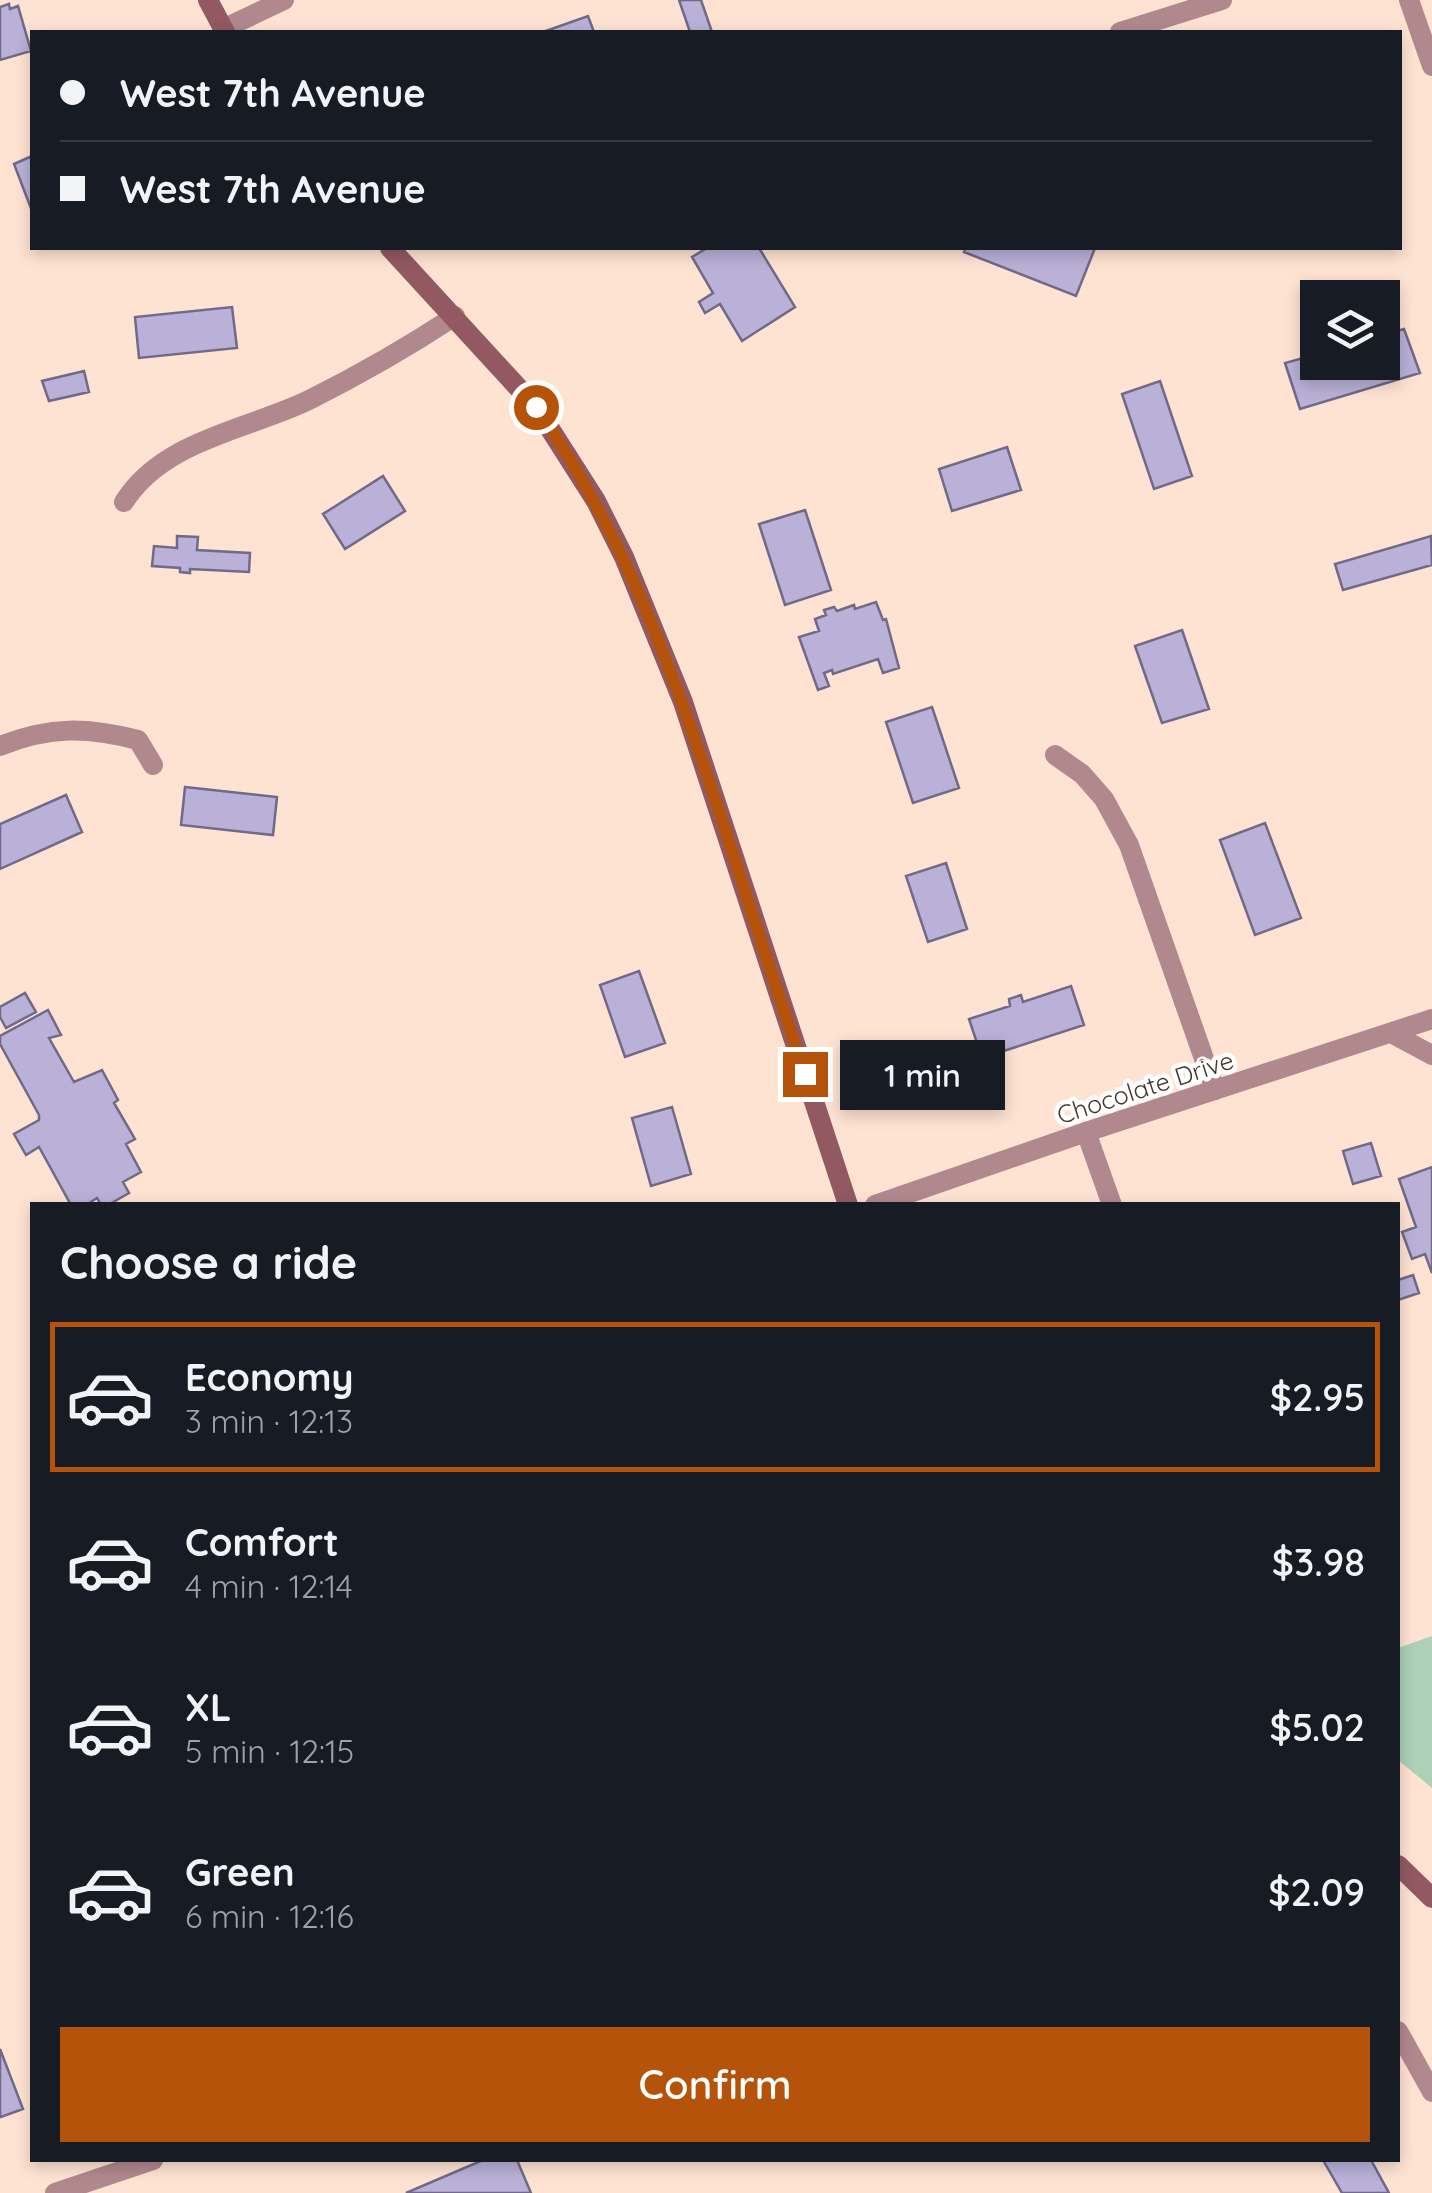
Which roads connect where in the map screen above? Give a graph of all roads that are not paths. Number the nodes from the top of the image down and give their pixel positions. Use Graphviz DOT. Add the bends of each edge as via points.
graph roads {
  1 [pos="208,0"];
  2 [pos="284,0"];
  3 [pos="1222,0"];
  4 [pos="1409,0"];
  5 [pos="223,30"];
  6 [pos="226,30"];
  7 [pos="1126,30"];
  8 [pos="1432,66"];
  9 [pos="392,250"];
  10 [pos="455,316"];
  11 [pos="124,502"];
  12 [pos="0,746"];
  13 [pos="1056,755"];
  14 [pos="153,765"];
  15 [pos="1432,1019"];
  16 [pos="1391,1033"];
  17 [pos="1432,1054"];
  18 [pos="1215,1090"];
  19 [pos="1086,1132"];
  20 [pos="847,1202"];
  21 [pos="884,1202"];
  22 [pos="1111,1202"];
  23 [pos="1400,1867"];
  24 [pos="1432,1898"];
  25 [pos="1400,2035"];
  26 [pos="1432,2092"];
  27 [pos="147,2162"];
  28 [pos="56,2193"];
  1 -- 5 [label="main road"];
  2 -- 6 [label="street"];
  3 -- 7 [label="street"];
  4 -- 8 [label="street"];
  9 -- 10 [label="main road"];
  10 -- 11 [label="street" via="304,402 165,460 137,480"];
  10 -- 20 [label="main road" via="536,407 624,557 683,702"];
  12 -- 14 [label="street" via="49,730 97,730 138,740"];
  13 -- 18 [label="street" via="1104,799 1129,845"];
  15 -- 16 [label="street, Chocolate Drive"];
  16 -- 17 [label="street"];
  16 -- 18 [label="street, Chocolate Drive"];
  18 -- 19 [label="street, Chocolate Drive"];
  19 -- 21 [label="street, Chocolate Drive"];
  19 -- 22 [label="street"];
  23 -- 24 [label="main road"];
  25 -- 26 [label="street"];
  27 -- 28 [label="street"];
}
